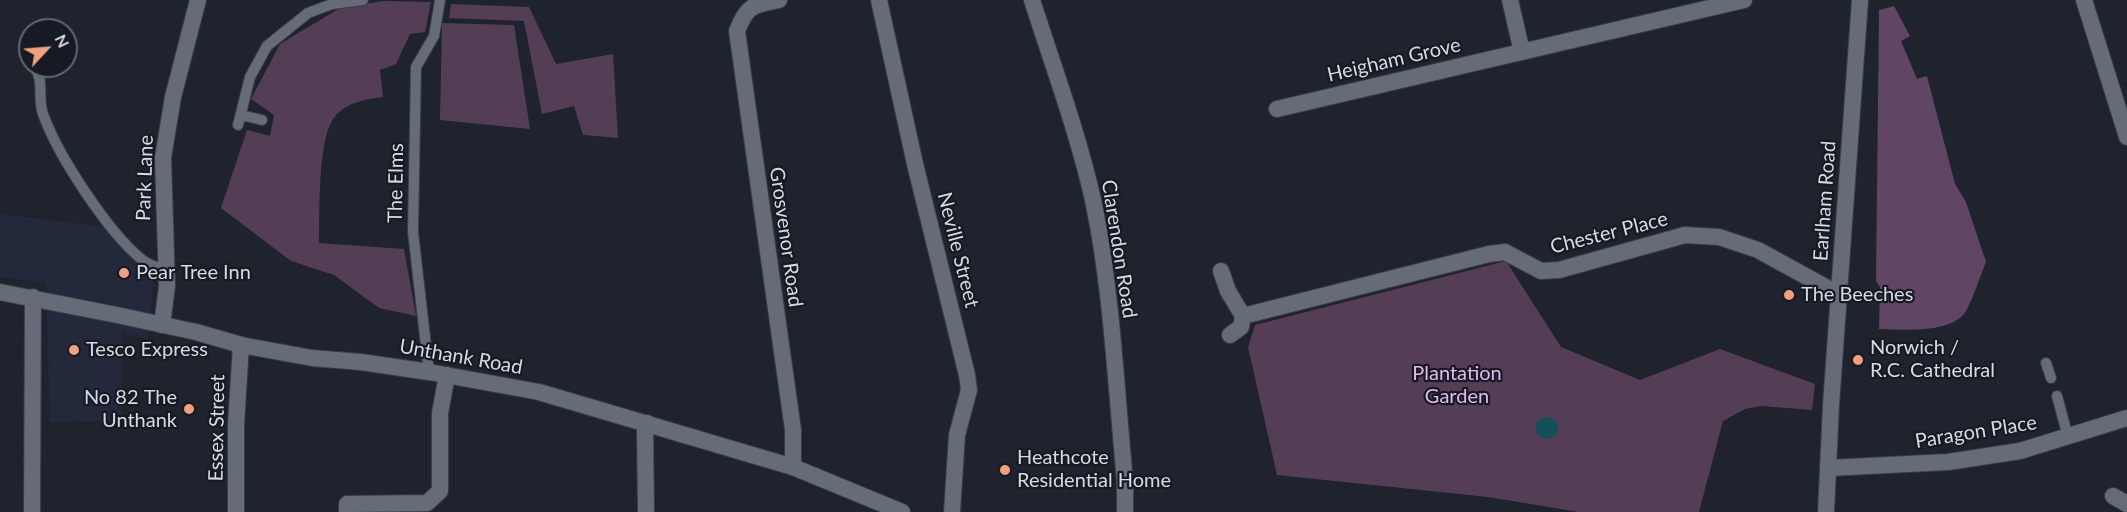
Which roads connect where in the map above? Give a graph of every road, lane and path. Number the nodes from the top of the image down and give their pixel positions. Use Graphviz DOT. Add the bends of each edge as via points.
graph roads {
  1 [pos="198,0"];
  2 [pos="363,0"];
  3 [pos="440,0"];
  4 [pos="779,0"];
  5 [pos="879,0"];
  6 [pos="1032,0"];
  7 [pos="1510,0"];
  8 [pos="1744,0"];
  9 [pos="1860,0"];
  10 [pos="2084,0"];
  11 [pos="1522,52"];
  12 [pos="39,78"];
  13 [pos="1277,109"];
  14 [pos="262,120"];
  15 [pos="2125,131"];
  16 [pos="165,270"];
  17 [pos="1221,271"];
  18 [pos="0,292"];
  19 [pos="1840,295"];
  20 [pos="33,297"];
  21 [pos="1243,315"];
  22 [pos="162,325"];
  23 [pos="1230,335"];
  24 [pos="241,345"];
  25 [pos="2046,363"];
  26 [pos="429,372"];
  27 [pos="447,375"];
  28 [pos="2051,378"];
  29 [pos="2057,396"];
  30 [pos="2127,418"];
  31 [pos="647,423"];
  32 [pos="2068,437"];
  33 [pos="793,467"];
  34 [pos="1828,468"];
  35 [pos="32,512"];
  36 [pos="236,512"];
  37 [pos="347,512"];
  38 [pos="646,512"];
  39 [pos="902,512"];
  40 [pos="952,512"];
  41 [pos="1125,512"];
  42 [pos="1827,512"];
  1 -- 16 [label="street, Park Lane" via="173,97 163,158"];
  2 -- 14 [label="lane" via="332,4 308,13 267,46 249,77 240,120"];
  3 -- 26 [label="lane, The Elms" via="434,36 416,67 413,232"];
  4 -- 33 [label="street, Grosvenor Road" via="753,5 743,14 737,31 793,430"];
  5 -- 40 [label="street, Neville Street" via="967,375 969,390 957,435"];
  6 -- 41 [label="street, Clarendon Road" via="1093,199 1103,260"];
  7 -- 11 [label="street"];
  8 -- 11 [label="street, Heigham Grove"];
  9 -- 19 [label="street, Earlham Road"];
  10 -- 15 [label="street"];
  11 -- 13 [label="street, Heigham Grove"];
  12 -- 16 [label="lane" via="42,110 49,130 75,174 118,235 141,260"];
  16 -- 22 [label="street, Park Lane"];
  17 -- 21 [label="street"];
  18 -- 20 [label="street, Unthank Road"];
  19 -- 21 [label="street, Chester Place" via="1758,250 1719,237 1685,235 1559,270 1541,271 1505,252 1489,254"];
  19 -- 34 [label="street, Earlham Road"];
  20 -- 22 [label="street, Unthank Road"];
  20 -- 35 [label="street"];
  21 -- 23 [label="street" via="1241,327"];
  22 -- 24 [label="street, Unthank Road"];
  24 -- 26 [label="street, Unthank Road"];
  24 -- 36 [label="street, Essex Street"];
  25 -- 28 [label="lane"];
  26 -- 27 [label="street, Unthank Road"];
  27 -- 31 [label="street, Unthank Road" via="539,392"];
  27 -- 37 [label="street" via="440,413 440,491 427,503 346,504"];
  29 -- 32 [label="lane"];
  30 -- 32 [label="street, Paragon Place"];
  31 -- 33 [label="street, Unthank Road"];
  31 -- 38 [label="street"];
  32 -- 34 [label="street, Paragon Place" via="2020,451 1948,462"];
  33 -- 39 [label="street, Unthank Road"];
  34 -- 42 [label="street, Earlham Road"];
}
